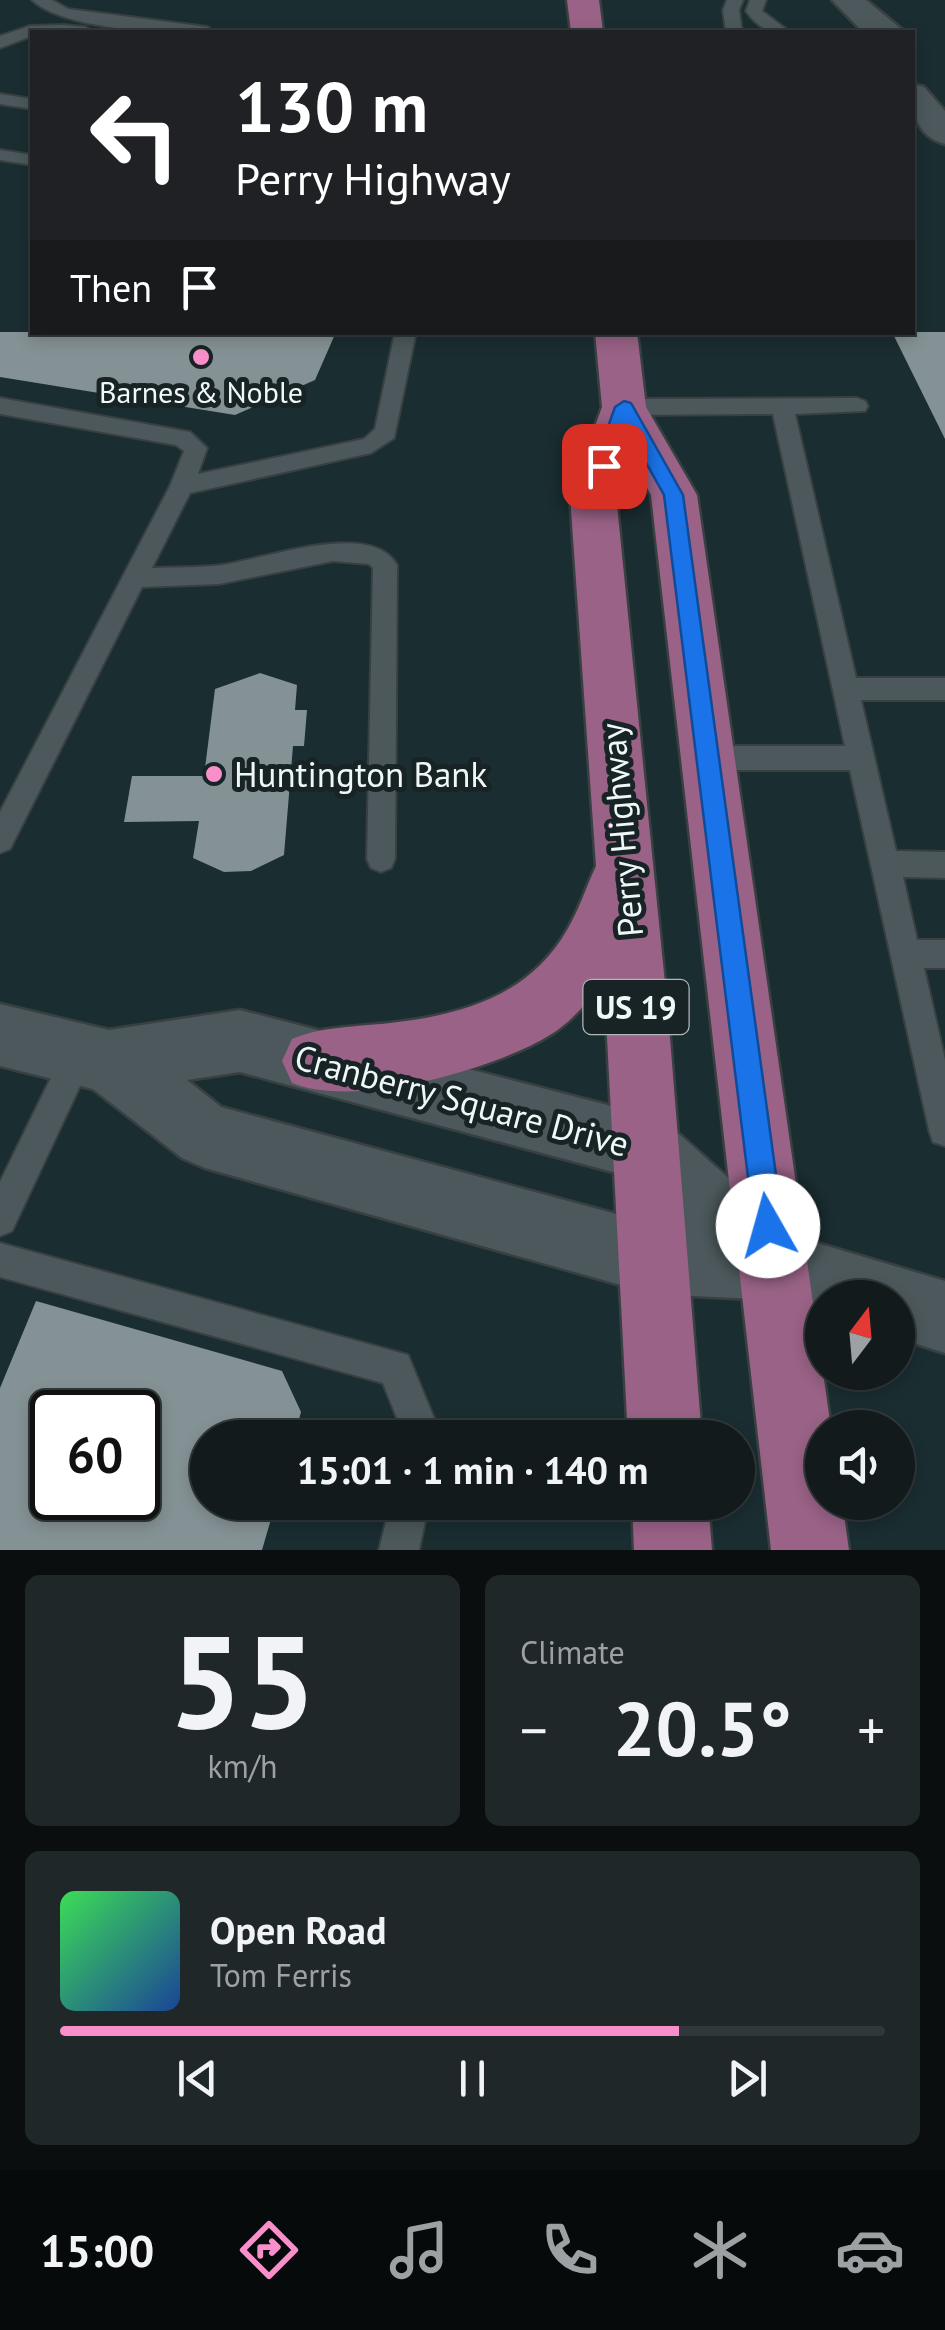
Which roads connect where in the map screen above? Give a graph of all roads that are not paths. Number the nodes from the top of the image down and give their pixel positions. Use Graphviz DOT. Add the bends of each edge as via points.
graph roads {
  1 [pos="40,0"];
  2 [pos="584,0"];
  3 [pos="735,0"];
  4 [pos="758,0"];
  5 [pos="848,0"];
  6 [pos="36,30"];
  7 [pos="68,30"];
  8 [pos="192,30"];
  9 [pos="586,30"];
  10 [pos="734,30"];
  11 [pos="778,30"];
  12 [pos="877,30"];
  13 [pos="30,31"];
  14 [pos="0,44"];
  15 [pos="915,98"];
  16 [pos="0,100"];
  17 [pos="30,104"];
  18 [pos="945,133"];
  19 [pos="0,155"];
  20 [pos="30,160"];
  21 [pos="405,335"];
  22 [pos="616,335"];
  23 [pos="0,406"];
  24 [pos="782,406"];
  25 [pos="858,406"];
  26 [pos="624,407"];
  27 [pos="182,486"];
  28 [pos="135,578"];
  29 [pos="846,689"];
  30 [pos="945,689"];
  31 [pos="708,758"];
  32 [pos="861,758"];
  33 [pos="0,840"];
  34 [pos="381,859"];
  35 [pos="886,864"];
  36 [pos="945,865"];
  37 [pos="624,866"];
  38 [pos="906,954"];
  39 [pos="945,954"];
  40 [pos="0,1035"];
  41 [pos="94,1058"];
  42 [pos="314,1061"];
  43 [pos="945,1130"];
  44 [pos="646,1148"];
  45 [pos="0,1219"];
  46 [pos="653,1259"];
  47 [pos="0,1260"];
  48 [pos="774,1265"];
  49 [pos="822,1280"];
  50 [pos="915,1308"];
  51 [pos="945,1318"];
  52 [pos="417,1420"];
  53 [pos="664,1420"];
  54 [pos="406,1520"];
  55 [pos="671,1520"];
  56 [pos="399,1550"];
  57 [pos="673,1550"];
  58 [pos="810,1550"];
  1 -- 8 [label="lane" via="64,13"];
  2 -- 9 [label="main road"];
  3 -- 10 [label="lane"];
  4 -- 11 [label="lane" via="754,11"];
  5 -- 12 [label="street"];
  6 -- 7 [label="lane"];
  13 -- 14 [label="lane"];
  15 -- 18 [label="street"];
  16 -- 17 [label="lane"];
  19 -- 20 [label="lane"];
  21 -- 27 [label="lane" via="386,432 370,446"];
  22 -- 26 [label="main road, Perry Highway / US 19"];
  23 -- 27 [label="lane" via="182,438 196,448"];
  24 -- 25 [label="lane"];
  24 -- 26 [label="lane"];
  24 -- 29 [label="lane"];
  26 -- 31 [label="main road, Perry Highway / US 19" via="674,495"];
  26 -- 37 [label="main road, Perry Highway / US 19" via="593,495"];
  27 -- 28 [label="lane"];
  28 -- 33 [label="lane"];
  28 -- 34 [label="lane" via="220,575 332,552 375,556 384,565"];
  29 -- 30 [label="lane"];
  29 -- 32 [label="lane"];
  31 -- 32 [label="lane"];
  31 -- 48 [label="main road, Perry Highway / US 19"];
  32 -- 35 [label="lane"];
  35 -- 36 [label="lane"];
  35 -- 38 [label="lane"];
  37 -- 42 [label="main road" via="582,962 538,1007 454,1046"];
  37 -- 44 [label="main road, Perry Highway / US 19"];
  38 -- 39 [label="lane"];
  38 -- 43 [label="lane"];
  40 -- 41 [label="street, Cranberry Square Drive"];
  41 -- 42 [label="street, Cranberry Square Drive" via="240,1041"];
  41 -- 45 [label="lane"];
  41 -- 46 [label="street, Cranberry Square Drive" via="205,1135"];
  42 -- 44 [label="street, Cranberry Square Drive"];
  44 -- 46 [label="main road, Perry Highway / US 19"];
  44 -- 48 [label="street, Cranberry Square Drive"];
  46 -- 48 [label="street, Cranberry Square Drive"];
  46 -- 53 [label="main road, Perry Highway / US 19"];
  47 -- 52 [label="lane" via="395,1368"];
  48 -- 49 [label="street"];
  48 -- 58 [label="main road, Perry Highway / US 19"];
  50 -- 51 [label="street"];
  54 -- 56 [label="lane"];
  55 -- 57 [label="main road"];
}
